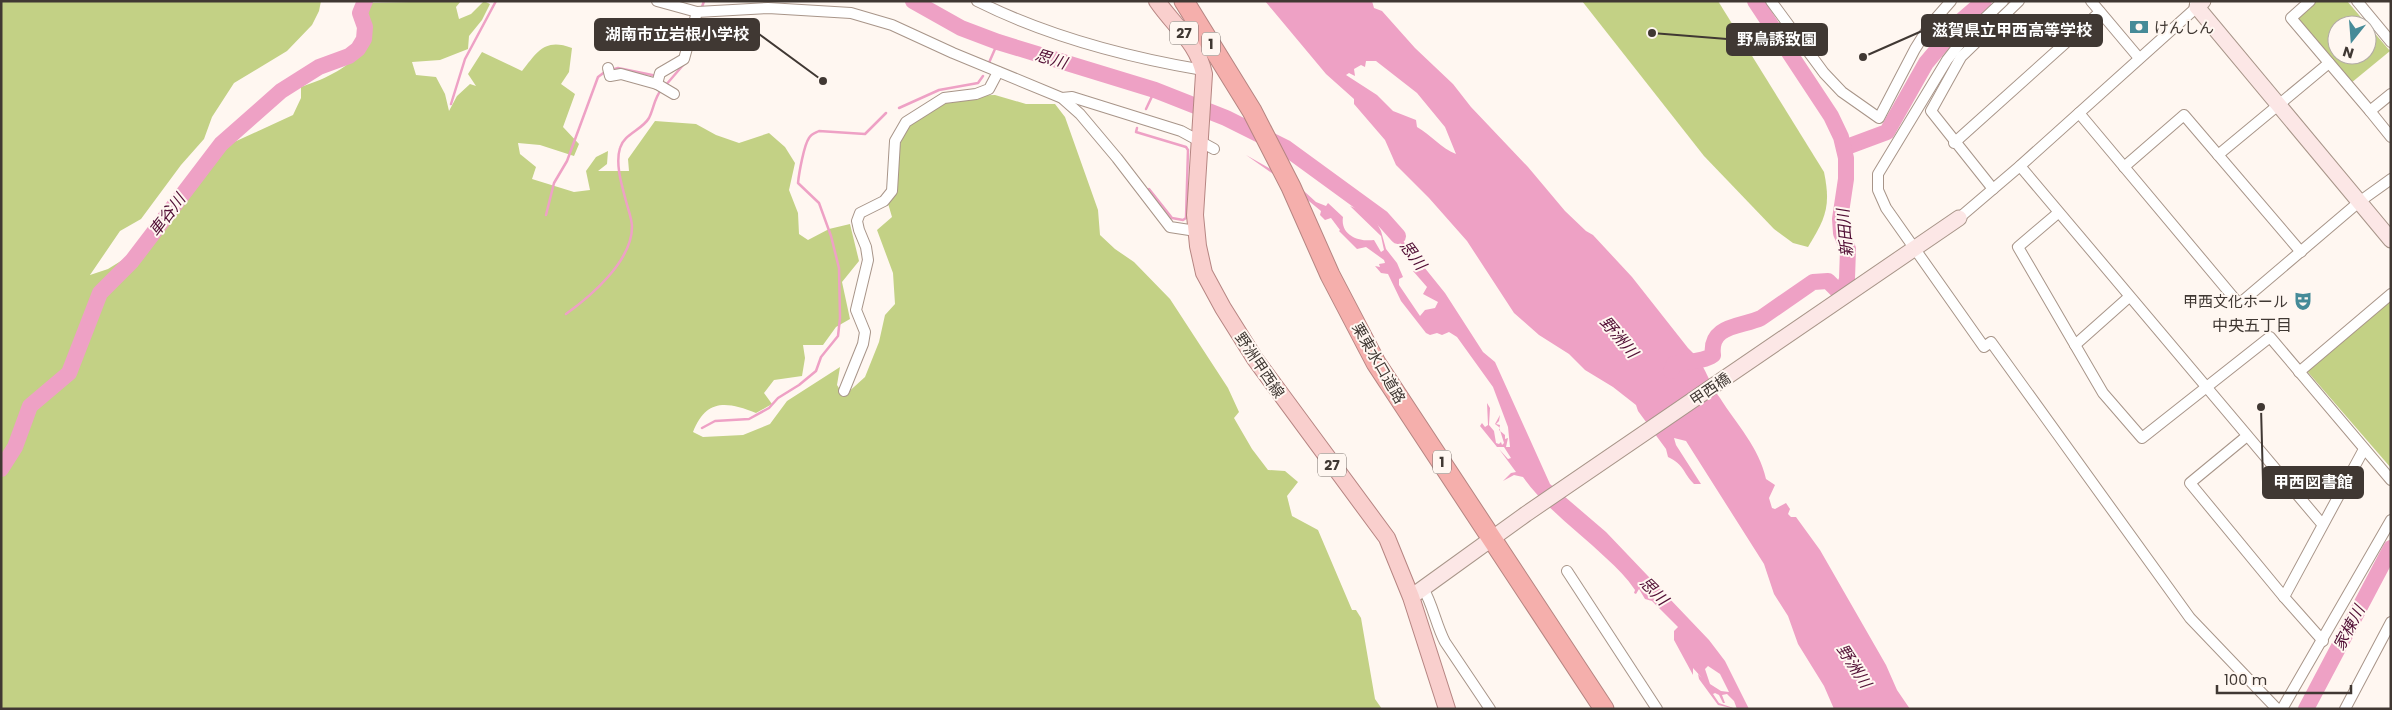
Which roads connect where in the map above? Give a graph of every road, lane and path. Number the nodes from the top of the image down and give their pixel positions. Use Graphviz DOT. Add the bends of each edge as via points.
graph roads {
  1 [pos="657,1"];
  2 [pos="841,1"];
  3 [pos="977,1"];
  4 [pos="1157,1"];
  5 [pos="1184,1"];
  6 [pos="1771,1"];
  7 [pos="1951,1"];
  8 [pos="2003,1"];
  9 [pos="2020,1"];
  10 [pos="2091,1"];
  11 [pos="2310,1"];
  12 [pos="2357,1"];
  13 [pos="2198,3"];
  14 [pos="697,12"];
  15 [pos="851,12"];
  16 [pos="2100,12"];
  17 [pos="2391,42"];
  18 [pos="2140,58"];
  19 [pos="2327,61"];
  20 [pos="2327,65"];
  21 [pos="2331,65"];
  22 [pos="609,71"];
  23 [pos="998,72"];
  24 [pos="1204,72"];
  25 [pos="2391,94"];
  26 [pos="1062,98"];
  27 [pos="2279,106"];
  28 [pos="2370,111"];
  29 [pos="2079,113"];
  30 [pos="2391,137"];
  31 [pos="1205,142"];
  32 [pos="1954,143"];
  33 [pos="2218,156"];
  34 [pos="2020,166"];
  35 [pos="2124,167"];
  36 [pos="2391,179"];
  37 [pos="1993,189"];
  38 [pos="2360,202"];
  39 [pos="2058,213"];
  40 [pos="1959,218"];
  41 [pos="1196,231"];
  42 [pos="2391,240"];
  43 [pos="1914,250"];
  44 [pos="2301,252"];
  45 [pos="2391,294"];
  46 [pos="2130,297"];
  47 [pos="2075,345"];
  48 [pos="2299,372"];
  49 [pos="2206,387"];
  50 [pos="844,391"];
  51 [pos="2247,436"];
  52 [pos="2364,449"];
  53 [pos="2391,480"];
  54 [pos="2391,520"];
  55 [pos="2322,524"];
  56 [pos="1493,538"];
  57 [pos="1566,571"];
  58 [pos="1417,592"];
  59 [pos="2284,597"];
  60 [pos="2391,622"];
  61 [pos="1439,631"];
  62 [pos="1422,633"];
  63 [pos="2323,641"];
  64 [pos="1447,709"];
  65 [pos="1490,709"];
  66 [pos="1604,709"];
  67 [pos="1658,709"];
  68 [pos="2278,709"];
  69 [pos="2282,709"];
  70 [pos="2345,709"];
  1 -- 14 [label="street"];
  2 -- 15 [label="street"];
  3 -- 24 [label="street" via="1104,48"];
  4 -- 24 [label="main road, 野洲甲西線 / 27" via="1198,52"];
  5 -- 56 [label="highway, 栗東水口道路 / 1" via="1252,111 1330,275 1376,362"];
  6 -- 7 [label="street" via="1824,73 1842,92 1879,118 1915,49"];
  8 -- 43 [label="street" via="1971,31 1947,60 1878,174 1878,190 1886,208"];
  9 -- 32 [label="street" via="1961,57 1931,111"];
  10 -- 16 [label="street"];
  11 -- 19 [label="street" via="2292,18"];
  12 -- 17 [label="street"];
  13 -- 18 [label="street"];
  13 -- 27 [label="street"];
  14 -- 15 [label="street" via="768,8"];
  14 -- 22 [label="street" via="684,59 663,84 621,74 610,76"];
  15 -- 23 [label="street" via="892,25"];
  16 -- 18 [label="street"];
  16 -- 32 [label="street"];
  18 -- 29 [label="street"];
  20 -- 27 [label="street"];
  21 -- 28 [label="street"];
  23 -- 26 [label="street"];
  23 -- 50 [label="street" via="989,89 944,98 906,122 895,141 892,191 884,201 860,213 858,221 868,260 856,310 864,332 863,344"];
  24 -- 31 [label="main road, 野洲甲西線 / 27"];
  25 -- 28 [label="street"];
  26 -- 31 [label="street" via="1072,97 1134,116"];
  26 -- 41 [label="street" via="1111,150 1170,227"];
  27 -- 33 [label="street"];
  27 -- 38 [label="street"];
  28 -- 30 [label="street"];
  29 -- 34 [label="street"];
  29 -- 35 [label="street"];
  31 -- 41 [label="main road, 野洲甲西線 / 27"];
  32 -- 37 [label="street"];
  33 -- 35 [label="street" via="2184,115"];
  33 -- 44 [label="street"];
  34 -- 37 [label="street"];
  34 -- 39 [label="street"];
  35 -- 44 [label="street" via="2239,304"];
  36 -- 38 [label="street"];
  37 -- 40 [label="street"];
  38 -- 42 [label="street"];
  38 -- 44 [label="street"];
  39 -- 46 [label="street"];
  39 -- 47 [label="street" via="2018,247"];
  40 -- 43 [label="street, 甲西橋"];
  41 -- 58 [label="main road, 野洲甲西線 / 27" via="1204,273 1223,308 1293,412 1387,538"];
  43 -- 56 [label="street, 甲西橋"];
  43 -- 68 [label="street" via="1984,347 1991,342 2190,618"];
  45 -- 48 [label="street"];
  46 -- 47 [label="street"];
  46 -- 49 [label="street"];
  47 -- 49 [label="street" via="2103,393 2142,438"];
  48 -- 49 [label="street" via="2270,336"];
  48 -- 52 [label="street"];
  49 -- 51 [label="street"];
  51 -- 55 [label="street"];
  51 -- 59 [label="street" via="2190,483"];
  52 -- 53 [label="street"];
  52 -- 55 [label="street"];
  54 -- 63 [label="street"];
  55 -- 59 [label="street"];
  56 -- 58 [label="street, 甲西橋"];
  56 -- 66 [label="highway, 栗東水口道路 / 1"];
  57 -- 67 [label="street"];
  58 -- 61 [label="street" via="1430,599"];
  58 -- 62 [label="main road, 野洲甲西線 / 27"];
  59 -- 63 [label="street"];
  60 -- 70 [label="street"];
  61 -- 62 [label="street"];
  61 -- 65 [label="street"];
  62 -- 64 [label="main road, 野洲甲西線 / 27"];
  63 -- 69 [label="street"];
}
